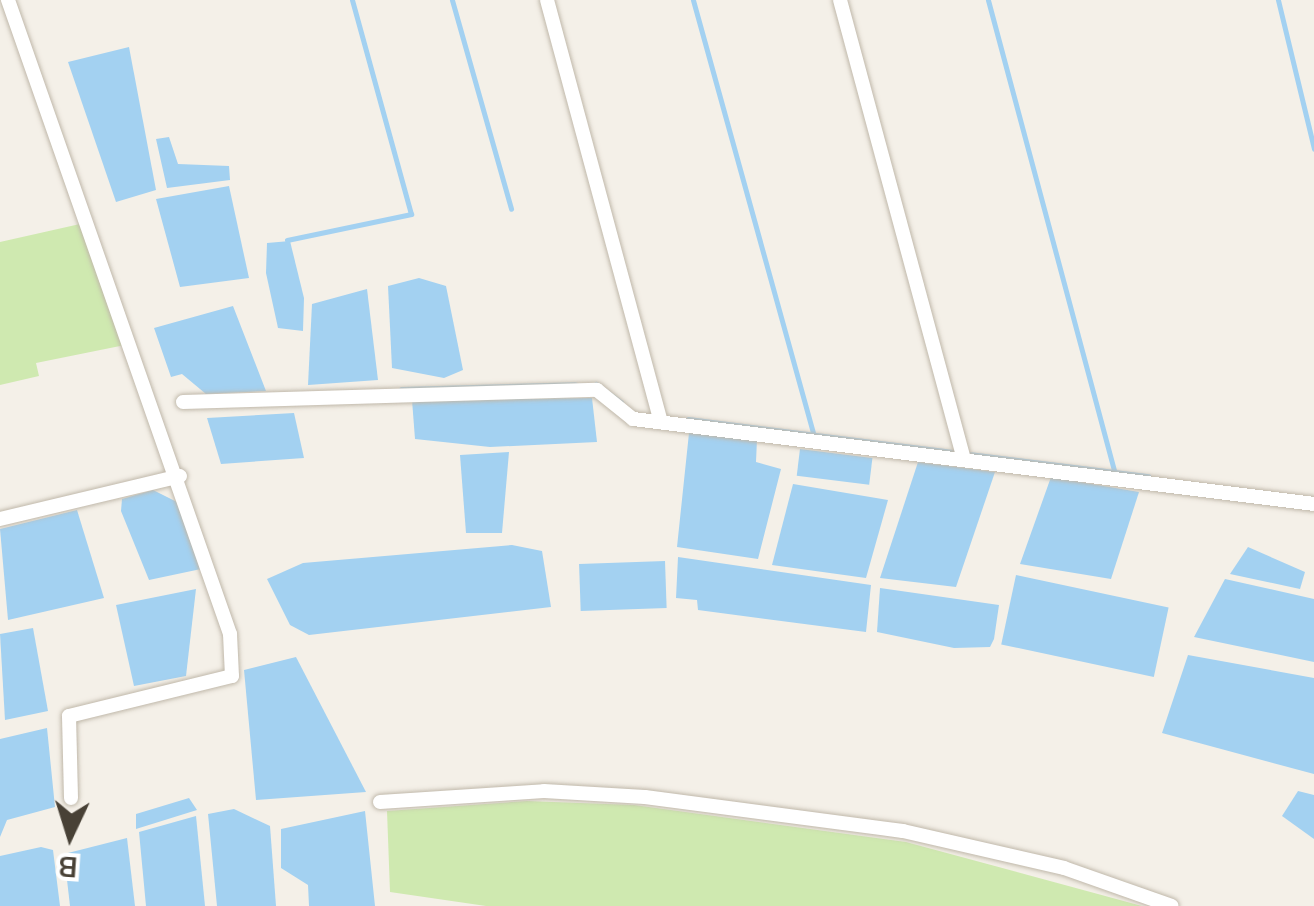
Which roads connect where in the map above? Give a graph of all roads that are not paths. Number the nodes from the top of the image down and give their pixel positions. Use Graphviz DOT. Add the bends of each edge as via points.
graph roads {
  1 [pos="8,0"];
  2 [pos="547,0"];
  3 [pos="840,0"];
  4 [pos="183,402"];
  5 [pos="661,422"];
  6 [pos="964,459"];
  7 [pos="180,476"];
  8 [pos="1314,504"];
  9 [pos="0,519"];
  10 [pos="71,798"];
  11 [pos="380,802"];
  12 [pos="1172,906"];
  1 -- 7 [label="street"];
  2 -- 5 [label="street"];
  3 -- 6 [label="street"];
  4 -- 5 [label="street" via="597,390 626,416"];
  5 -- 6 [label="street"];
  6 -- 8 [label="street"];
  7 -- 9 [label="street"];
  7 -- 10 [label="street" via="224,604 232,676 69,716"];
  11 -- 12 [label="street" via="544,791 811,818 1064,868"];
}
